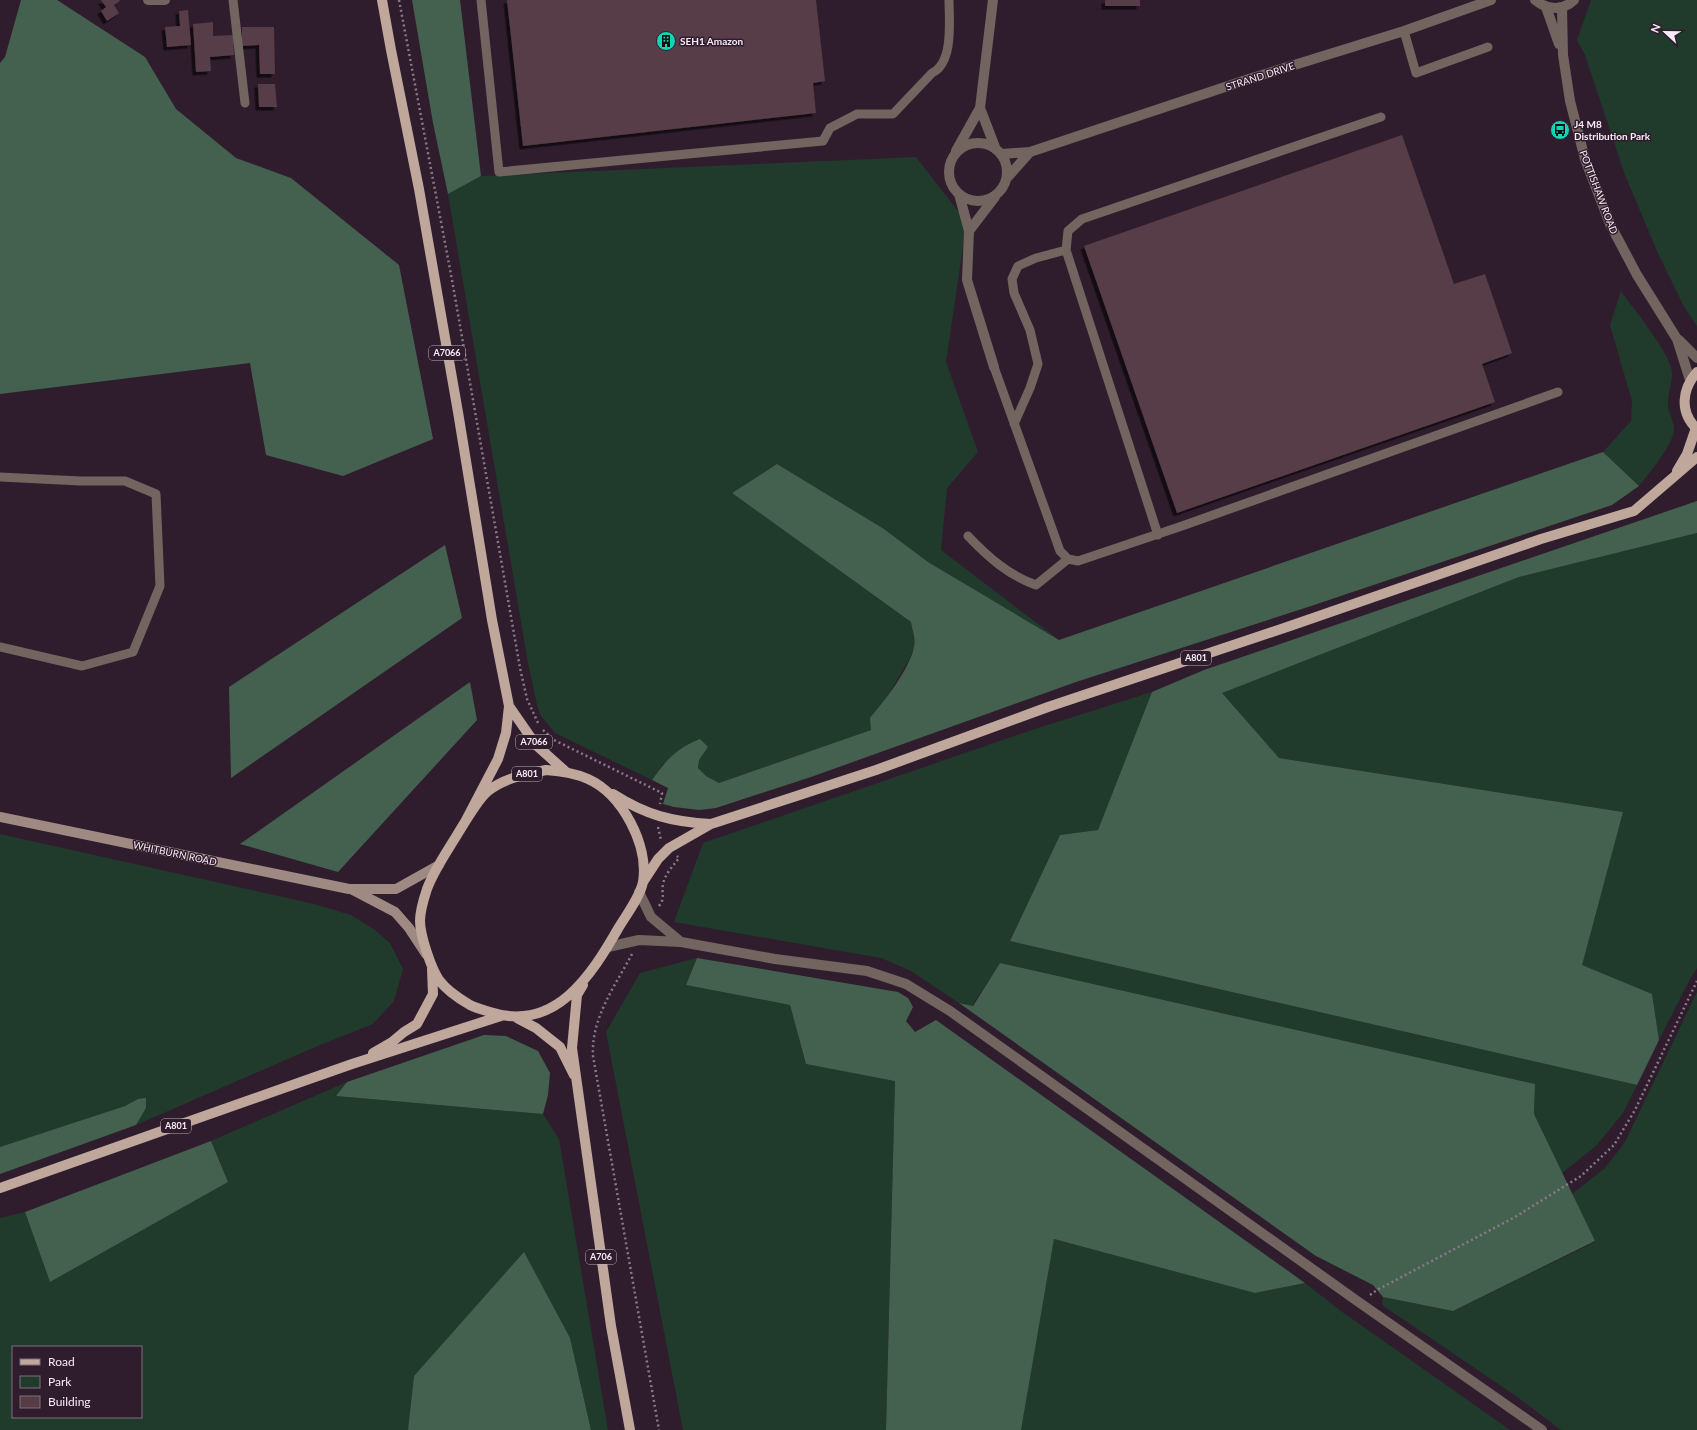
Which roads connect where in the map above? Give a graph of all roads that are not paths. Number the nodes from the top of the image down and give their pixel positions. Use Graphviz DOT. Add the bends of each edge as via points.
graph roads {
  1 [pos="148,0"];
  2 [pos="165,0"];
  3 [pos="233,0"];
  4 [pos="382,0"];
  5 [pos="481,0"];
  6 [pos="949,0"];
  7 [pos="993,0"];
  8 [pos="1491,0"];
  9 [pos="1535,0"];
  10 [pos="1574,0"];
  11 [pos="1546,7"];
  12 [pos="1562,7"];
  13 [pos="1404,31"];
  14 [pos="1488,47"];
  15 [pos="1563,55"];
  16 [pos="245,103"];
  17 [pos="980,108"];
  18 [pos="1381,117"];
  19 [pos="999,151"];
  20 [pos="1030,152"];
  21 [pos="954,154"];
  22 [pos="1007,178"];
  23 [pos="959,194"];
  24 [pos="996,195"];
  25 [pos="969,231"];
  26 [pos="1066,250"];
  27 [pos="1677,339"];
  28 [pos="1697,358"];
  29 [pos="994,366"];
  30 [pos="1694,376"];
  31 [pos="1558,392"];
  32 [pos="1014,424"];
  33 [pos="1696,429"];
  34 [pos="1697,457"];
  35 [pos="0,477"];
  36 [pos="1673,478"];
  37 [pos="1158,535"];
  38 [pos="968,536"];
  39 [pos="1068,559"];
  40 [pos="0,647"];
  41 [pos="508,706"];
  42 [pos="565,772"];
  43 [pos="602,787"];
  44 [pos="0,817"];
  45 [pos="465,822"];
  46 [pos="711,824"];
  47 [pos="439,865"];
  48 [pos="643,882"];
  49 [pos="349,889"];
  50 [pos="639,892"];
  51 [pos="681,942"];
  52 [pos="608,946"];
  53 [pos="430,962"];
  54 [pos="597,963"];
  55 [pos="501,1016"];
  56 [pos="518,1018"];
  57 [pos="352,1064"];
  58 [pos="578,1084"];
  59 [pos="0,1188"];
  60 [pos="630,1430"];
  61 [pos="1542,1430"];
  1 -- 2 [label="street"];
  3 -- 16 [label="lane"];
  4 -- 41 [label="main road, A7066" via="419,189"];
  5 -- 6 [label="lane" via="499,172 823,141 830,128 857,114 893,114 932,73 937,71 946,56"];
  7 -- 17 [label="street"];
  8 -- 13 [label="street, STRAND DRIVE"];
  9 -- 11 [label="street"];
  10 -- 12 [label="street"];
  11 -- 12 [label="street"];
  11 -- 15 [label="street, POTTISHAW ROAD"];
  12 -- 15 [label="street, POTTISHAW ROAD"];
  13 -- 14 [label="lane" via="1416,73"];
  13 -- 20 [label="street, STRAND DRIVE" via="1249,79"];
  15 -- 27 [label="street, POTTISHAW ROAD" via="1570,101 1585,159 1610,224 1637,275"];
  17 -- 19 [label="street"];
  17 -- 21 [label="street"];
  18 -- 26 [label="lane" via="1082,219 1068,231"];
  19 -- 20 [label="street, STRAND DRIVE"];
  19 -- 21 [label="street" via="987,143 973,143"];
  19 -- 22 [label="street" via="1006,162"];
  20 -- 22 [label="street"];
  21 -- 23 [label="street" via="950,162 949,175 953,188"];
  22 -- 24 [label="street"];
  23 -- 24 [label="street" via="968,200 978,202"];
  23 -- 25 [label="street"];
  24 -- 25 [label="street"];
  25 -- 29 [label="street" via="966,280"];
  26 -- 32 [label="lane" via="1018,266 1012,279 1014,293 1030,330 1038,364"];
  26 -- 37 [label="lane"];
  27 -- 28 [label="street, POTTISHAW ROAD"];
  27 -- 30 [label="street, POTTISHAW ROAD"];
  29 -- 32 [label="lane"];
  30 -- 33 [label="main road, A801" via="1685,392 1684,405"];
  31 -- 37 [label="lane"];
  32 -- 39 [label="lane" via="1060,551"];
  33 -- 36 [label="main road, A801" via="1687,454"];
  34 -- 36 [label="main road, A801"];
  35 -- 40 [label="lane" via="125,481 156,494 160,586 133,652 82,666"];
  36 -- 46 [label="main road, A801" via="1634,511 1541,539 1048,707 876,770"];
  37 -- 39 [label="lane" via="1084,560"];
  38 -- 39 [label="lane" via="1001,568 1036,585"];
  41 -- 42 [label="main road, A7066" via="536,745"];
  41 -- 45 [label="main road, A7066" via="506,733 498,759"];
  42 -- 43 [label="main road, A801" via="588,778"];
  42 -- 45 [label="main road, A801" via="546,770 515,777 487,791"];
  43 -- 46 [label="main road, A801" via="633,807 659,816 688,823"];
  43 -- 48 [label="main road, A801" via="633,825 642,858"];
  44 -- 49 [label="main road, WHITBURN ROAD"];
  45 -- 47 [label="main road, A801"];
  46 -- 48 [label="main road, A801" via="669,848 658,859"];
  47 -- 49 [label="main road, WHITBURN ROAD" via="396,889"];
  47 -- 53 [label="main road, A801" via="426,890 420,922"];
  48 -- 50 [label="main road, A801"];
  49 -- 53 [label="main road, WHITBURN ROAD" via="395,912 409,928"];
  50 -- 51 [label="street" via="651,917"];
  50 -- 52 [label="main road, A801"];
  51 -- 52 [label="street" via="639,940"];
  51 -- 61 [label="street" via="775,959 867,971 906,984 950,1011"];
  52 -- 54 [label="main road, A801"];
  53 -- 55 [label="main road, A801" via="440,981 455,996 472,1007"];
  53 -- 57 [label="main road, A801" via="433,994 417,1024 392,1042"];
  54 -- 56 [label="main road, A801" via="588,977 553,1008 536,1015"];
  54 -- 58 [label="main road, A706" via="577,995 572,1048"];
  55 -- 56 [label="main road, A801"];
  55 -- 57 [label="main road, A801"];
  56 -- 58 [label="main road, A706" via="560,1047"];
  57 -- 59 [label="main road, A801"];
  58 -- 60 [label="main road, A706" via="611,1326"];
}
